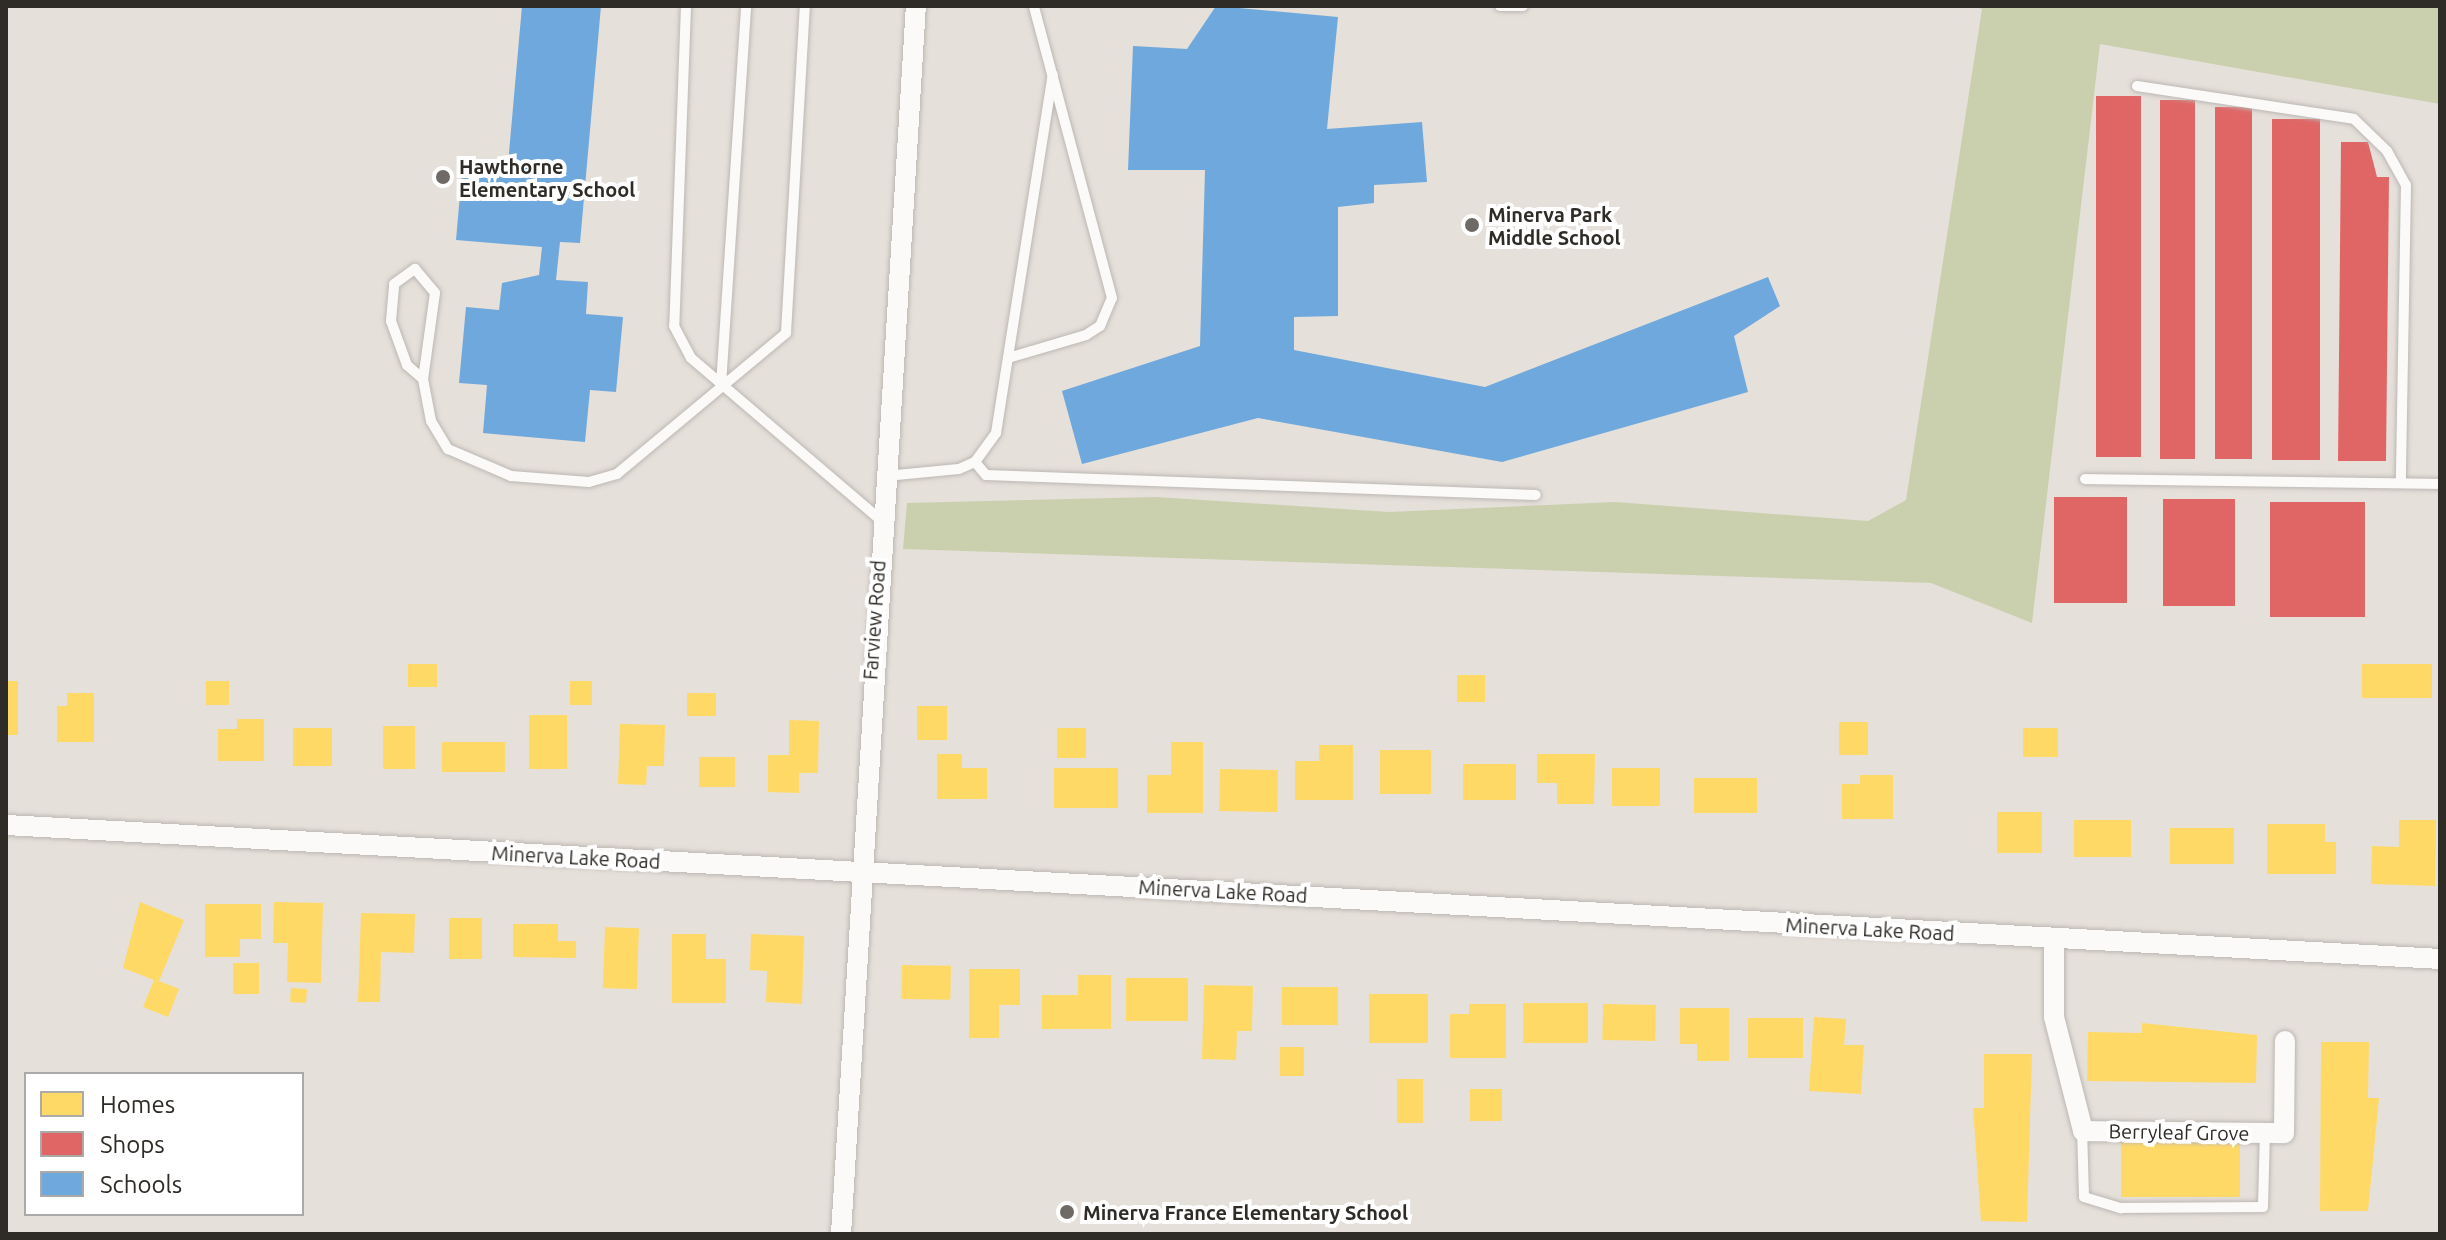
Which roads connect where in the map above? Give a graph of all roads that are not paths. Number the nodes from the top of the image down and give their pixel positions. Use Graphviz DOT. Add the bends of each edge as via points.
graph roads {
  1 [pos="686,6"];
  2 [pos="746,6"];
  3 [pos="805,6"];
  4 [pos="916,6"];
  5 [pos="1034,6"];
  6 [pos="1500,6"];
  7 [pos="1523,6"];
  8 [pos="1053,74"];
  9 [pos="2137,86"];
  10 [pos="1008,358"];
  11 [pos="423,379"];
  12 [pos="721,385"];
  13 [pos="975,462"];
  14 [pos="884,476"];
  15 [pos="2085,479"];
  16 [pos="2401,482"];
  17 [pos="2440,484"];
  18 [pos="1536,495"];
  19 [pos="881,520"];
  20 [pos="6,825"];
  21 [pos="861,870"];
  22 [pos="2054,939"];
  23 [pos="2440,959"];
  24 [pos="2285,1041"];
  25 [pos="2082,1129"];
  26 [pos="2265,1132"];
  27 [pos="841,1234"];
  1 -- 12 [label="lane" via="674,326 691,358"];
  2 -- 12 [label="lane"];
  3 -- 12 [label="lane" via="786,333"];
  4 -- 14 [label="street, Farview Road"];
  5 -- 8 [label="lane"];
  6 -- 7 [label="lane"];
  8 -- 10 [label="lane"];
  8 -- 10 [label="lane" via="1112,298 1100,326 1086,335"];
  9 -- 16 [label="lane" via="2354,119 2387,151 2406,185"];
  10 -- 13 [label="lane" via="996,433"];
  11 -- 11 [label="lane" via="435,293 415,269 394,284 391,321 407,365"];
  11 -- 12 [label="lane" via="431,421 448,449 511,476 589,482 617,474"];
  12 -- 19 [label="lane"];
  13 -- 14 [label="lane" via="944,474"];
  13 -- 18 [label="lane" via="986,475"];
  14 -- 19 [label="street, Farview Road"];
  15 -- 16 [label="lane"];
  16 -- 17 [label="lane"];
  19 -- 21 [label="street, Farview Road"];
  20 -- 21 [label="street, Minerva Lake Road"];
  21 -- 22 [label="street, Minerva Lake Road"];
  21 -- 27 [label="street, Farview Road"];
  22 -- 23 [label="street, Minerva Lake Road"];
  22 -- 25 [label="street, Berryleaf Grove" via="2054,1017"];
  24 -- 26 [label="street, Berryleaf Grove" via="2284,1133"];
  25 -- 26 [label="street, Berryleaf Grove"];
  25 -- 26 [label="lane" via="2084,1197 2121,1208 2263,1207"];
}
